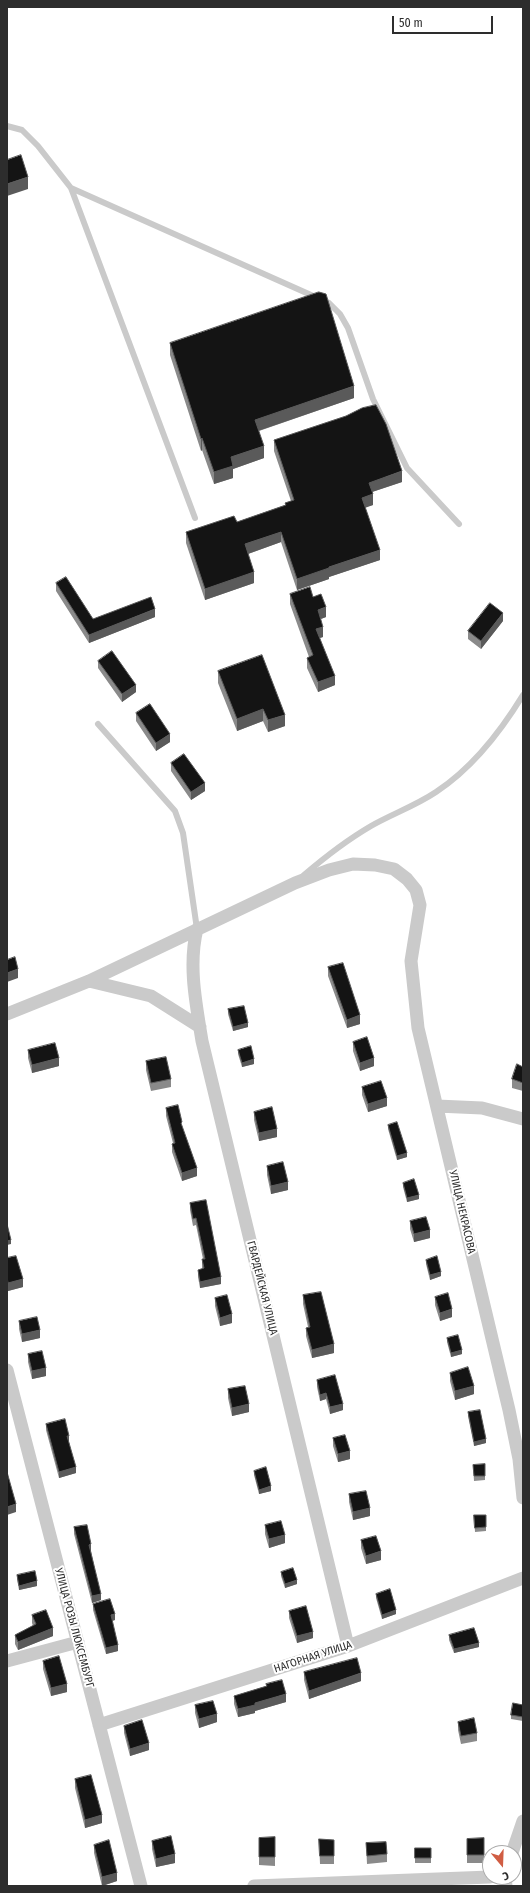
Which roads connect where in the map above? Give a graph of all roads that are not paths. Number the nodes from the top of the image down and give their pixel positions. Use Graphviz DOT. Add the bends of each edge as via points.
graph roads {
  1 [pos="7,126"];
  2 [pos="71,188"];
  3 [pos="195,518"];
  4 [pos="459,524"];
  5 [pos="523,696"];
  6 [pos="98,724"];
  7 [pos="295,882"];
  8 [pos="197,929"];
  9 [pos="89,981"];
  10 [pos="7,1014"];
  11 [pos="200,1027"];
  12 [pos="437,1106"];
  13 [pos="523,1119"];
  14 [pos="7,1370"];
  15 [pos="523,1498"];
  16 [pos="523,1578"];
  17 [pos="78,1642"];
  18 [pos="348,1646"];
  19 [pos="7,1661"];
  20 [pos="99,1724"];
  21 [pos="523,1821"];
  22 [pos="516,1845"];
  23 [pos="482,1877"];
  24 [pos="142,1886"];
  25 [pos="254,1886"];
  1 -- 2 [label="lane" via="22,130"];
  2 -- 3 [label="lane"];
  2 -- 4 [label="lane" via="329,303 340,314 348,328 373,398 408,468"];
  5 -- 7 [label="lane" via="507,721 464,770 436,792 371,826"];
  6 -- 8 [label="lane" via="175,811 183,833"];
  7 -- 8 [label="street, УЛИЦА НЕКРАСОВА"];
  7 -- 12 [label="street, УЛИЦА НЕКРАСОВА" via="353,864 375,864 394,868 416,890 420,905 411,961 414,1002"];
  8 -- 9 [label="street, УЛИЦА НЕКРАСОВА"];
  8 -- 11 [label="street, ГВАРДЕЙСКАЯ УЛИЦА" via="192,963"];
  9 -- 10 [label="street, УЛИЦА НЕКРАСОВА"];
  9 -- 11 [label="street" via="151,996"];
  11 -- 18 [label="street, ГВАРДЕЙСКАЯ УЛИЦА"];
  12 -- 13 [label="street" via="482,1108"];
  12 -- 15 [label="street, УЛИЦА НЕКРАСОВА" via="509,1410 519,1459"];
  14 -- 17 [label="street, УЛИЦА РОЗЫ ЛЮКСЕМБУРГ"];
  16 -- 18 [label="street, НАГОРНАЯ УЛИЦА"];
  17 -- 19 [label="street"];
  17 -- 20 [label="street, УЛИЦА РОЗЫ ЛЮКСЕМБУРГ"];
  18 -- 20 [label="street, НАГОРНАЯ УЛИЦА"];
  20 -- 24 [label="street, УЛИЦА РОЗЫ ЛЮКСЕМБУРГ"];
  21 -- 22 [label="street"];
  23 -- 25 [label="street"];
}
